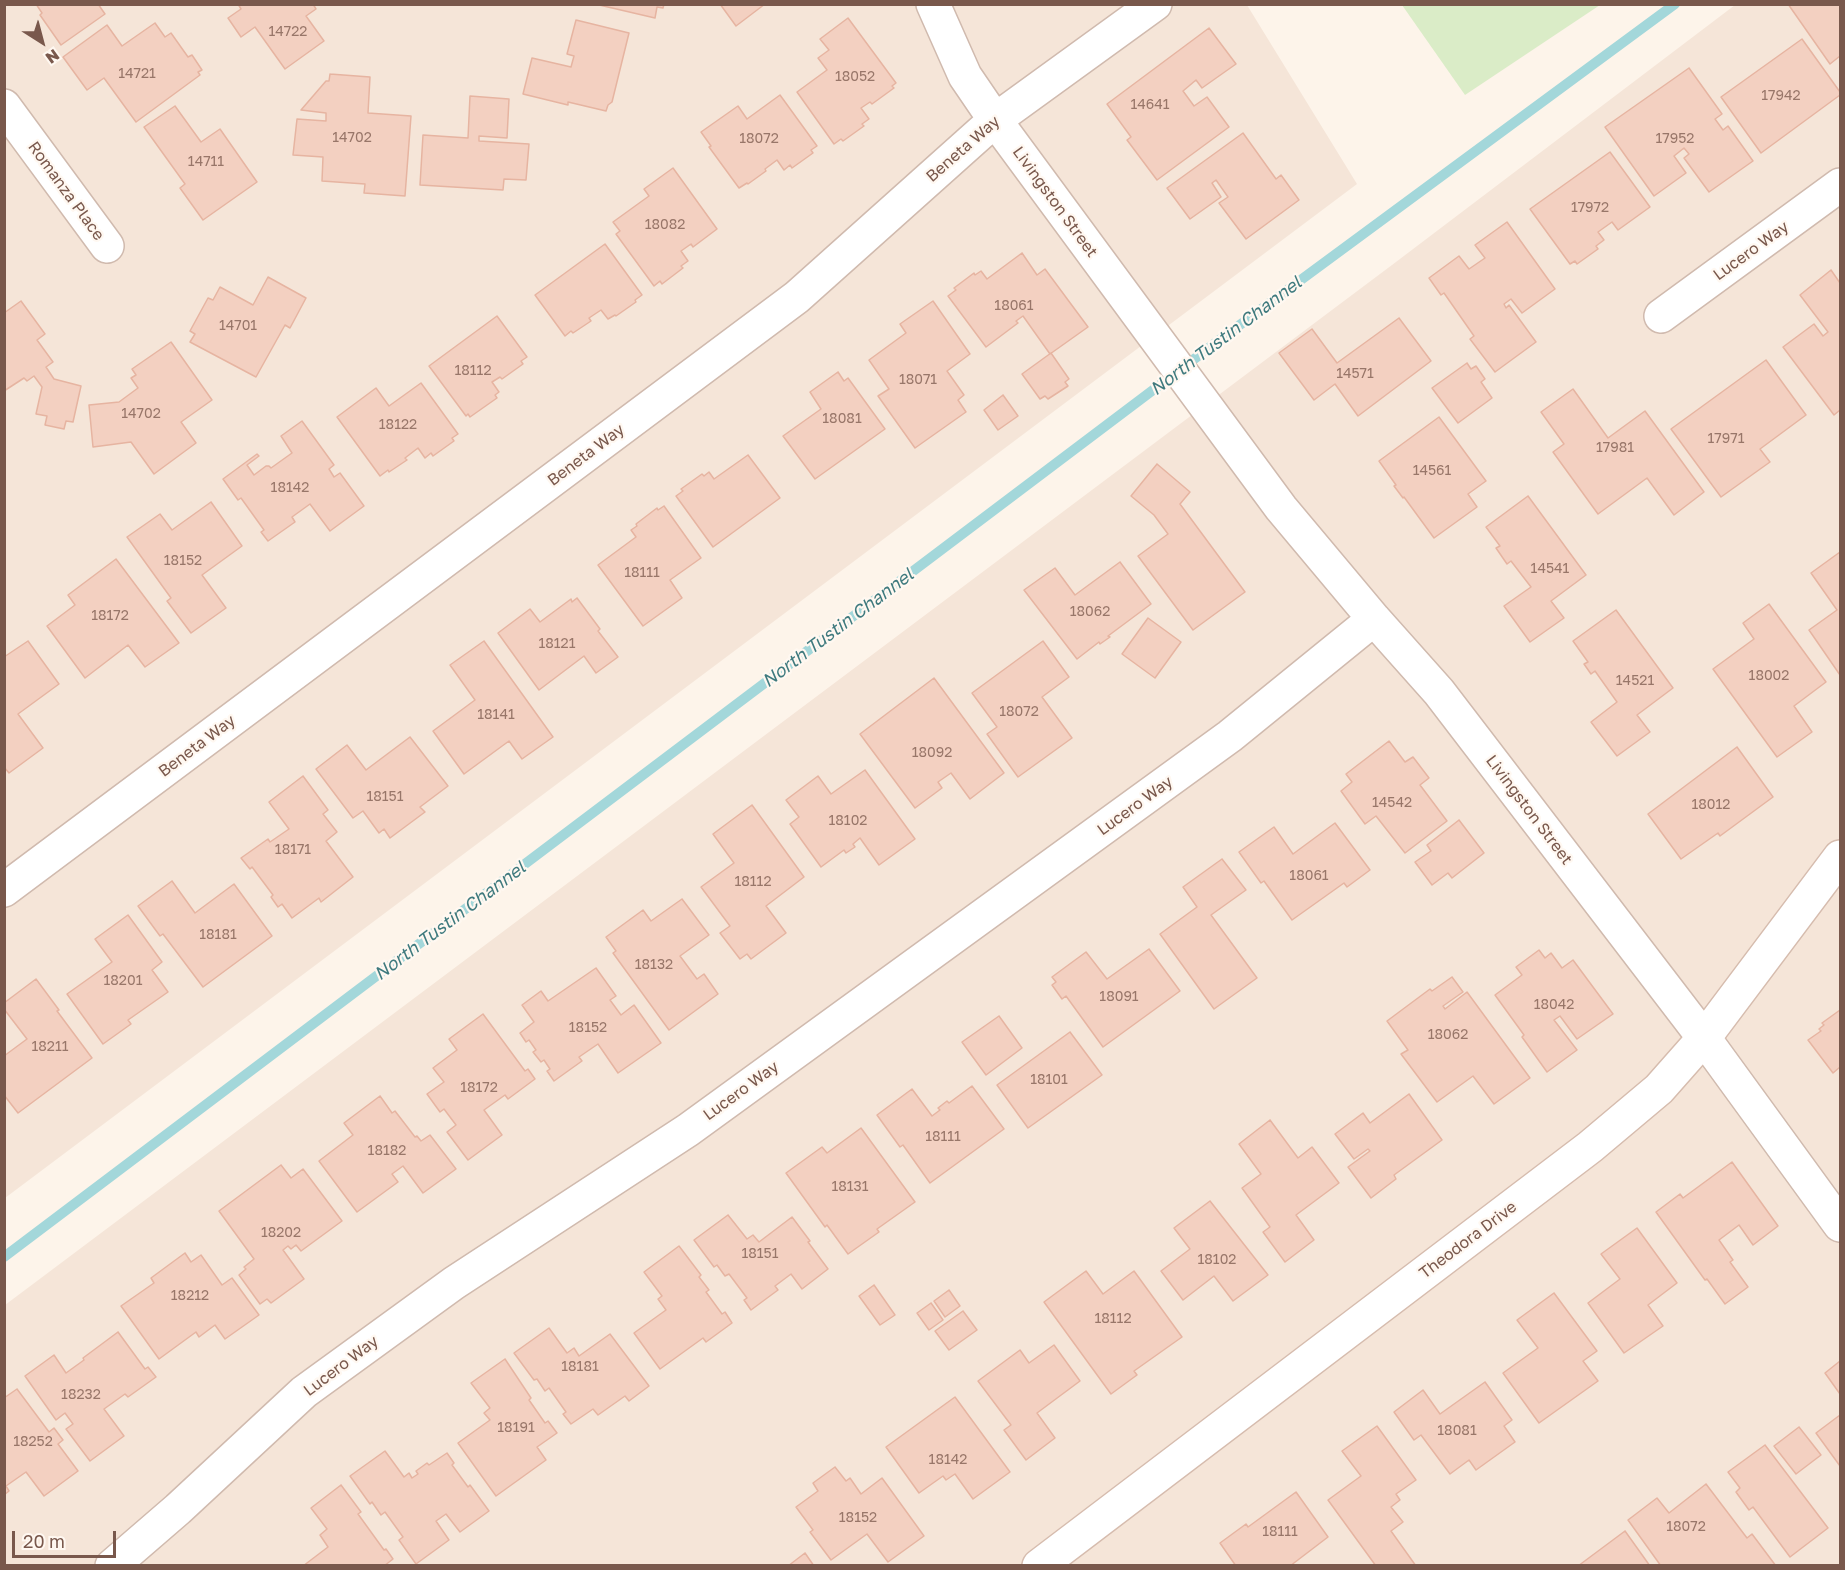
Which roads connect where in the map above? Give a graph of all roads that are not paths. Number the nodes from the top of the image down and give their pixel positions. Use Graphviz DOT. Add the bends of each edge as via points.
graph roads {
  1 [pos="933,4"];
  2 [pos="1155,4"];
  3 [pos="4,106"];
  4 [pos="995,120"];
  5 [pos="1840,185"];
  6 [pos="106,246"];
  7 [pos="1661,316"];
  8 [pos="1374,619"];
  9 [pos="1840,857"];
  10 [pos="4,890"];
  11 [pos="1704,1038"];
  12 [pos="1840,1225"];
  13 [pos="112,1566"];
  14 [pos="1039,1566"];
  1 -- 4 [label="street, Livingston Street" via="965,76"];
  2 -- 4 [label="street, Beneta Way"];
  3 -- 6 [label="street, Romanza Place"];
  4 -- 8 [label="street, Livingston Street" via="1281,508"];
  4 -- 10 [label="street, Beneta Way" via="797,297"];
  5 -- 7 [label="street, Lucero Way"];
  8 -- 11 [label="street, Livingston Street" via="1439,692"];
  8 -- 13 [label="street, Lucero Way" via="1230,736 688,1130 454,1282 304,1392"];
  9 -- 11 [label="street, Theodora Drive"];
  11 -- 12 [label="street, Livingston Street"];
  11 -- 14 [label="street, Theodora Drive" via="1659,1089 1590,1147"];
}
